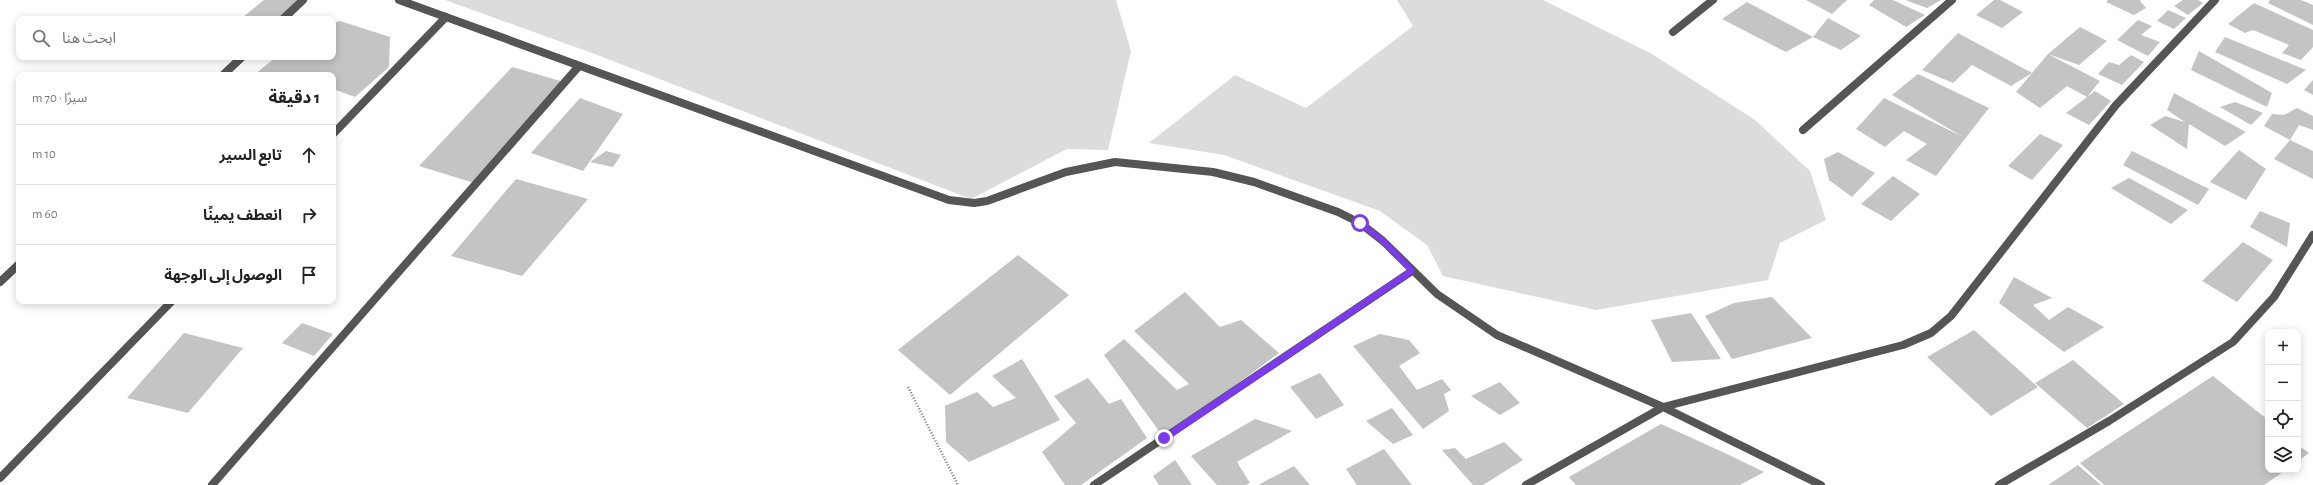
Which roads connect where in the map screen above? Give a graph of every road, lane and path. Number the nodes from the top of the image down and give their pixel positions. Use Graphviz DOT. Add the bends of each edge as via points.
graph roads {
  1 [pos="303,0"];
  2 [pos="399,0"];
  3 [pos="1712,0"];
  4 [pos="1952,0"];
  5 [pos="2215,0"];
  6 [pos="286,16"];
  7 [pos="446,17"];
  8 [pos="1673,32"];
  9 [pos="239,60"];
  10 [pos="579,66"];
  11 [pos="225,72"];
  12 [pos="1803,130"];
  13 [pos="336,131"];
  14 [pos="2313,235"];
  15 [pos="16,267"];
  16 [pos="1412,271"];
  17 [pos="0,282"];
  18 [pos="169,304"];
  19 [pos="908,388"];
  20 [pos="1663,407"];
  21 [pos="0,478"];
  22 [pos="212,485"];
  23 [pos="958,485"];
  24 [pos="1094,485"];
  25 [pos="1526,485"];
  26 [pos="1821,485"];
  27 [pos="1999,485"];
  1 -- 6 [label="street"];
  2 -- 7 [label="street"];
  3 -- 8 [label="street"];
  4 -- 12 [label="street"];
  5 -- 20 [label="street" via="2116,105 1988,271 1942,326 1924,337 1903,345"];
  7 -- 10 [label="street"];
  7 -- 13 [label="street"];
  9 -- 11 [label="street"];
  10 -- 16 [label="street" via="961,202 987,201 1070,171 1115,162 1213,172 1254,182 1308,200 1360,223 1383,241"];
  10 -- 22 [label="street"];
  14 -- 27 [label="street" via="2274,297 2233,342 2109,421"];
  15 -- 17 [label="street"];
  16 -- 20 [label="street" via="1437,294 1497,335"];
  16 -- 24 [label="street"];
  18 -- 21 [label="street"];
  19 -- 23 [label="path"];
  20 -- 25 [label="street"];
  20 -- 26 [label="street"];
}
